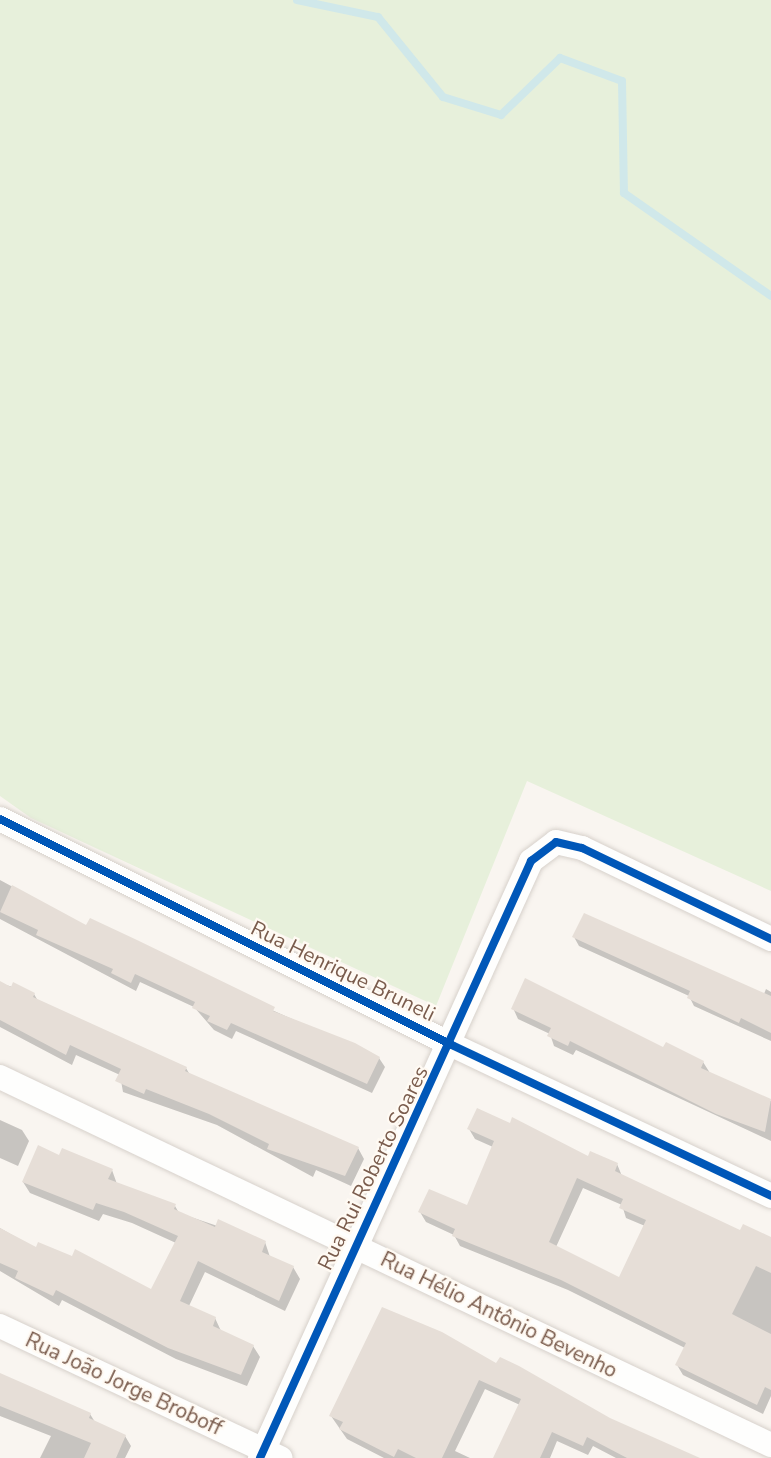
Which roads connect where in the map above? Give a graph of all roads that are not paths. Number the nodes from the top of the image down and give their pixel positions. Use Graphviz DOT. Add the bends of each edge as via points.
graph roads {
  1 [pos="0,819"];
  2 [pos="771,939"];
  3 [pos="452,1045"];
  4 [pos="0,1077"];
  5 [pos="771,1196"];
  6 [pos="354,1246"];
  7 [pos="0,1326"];
  8 [pos="771,1445"];
  9 [pos="268,1456"];
  1 -- 3 [label="street, Rua Henrique Bruneli"];
  2 -- 3 [label="street, Rua Rui Roberto Soares" via="582,848 556,842 531,861"];
  3 -- 5 [label="street, Rua Henrique Bruneli"];
  3 -- 6 [label="street, Rua Rui Roberto Soares"];
  4 -- 6 [label="street, Rua Hélio Antônio Bevenho"];
  6 -- 8 [label="street, Rua Hélio Antônio Bevenho"];
  6 -- 9 [label="street, Rua Rui Roberto Soares"];
  7 -- 9 [label="street, Rua João Jorge Broboff"];
}
